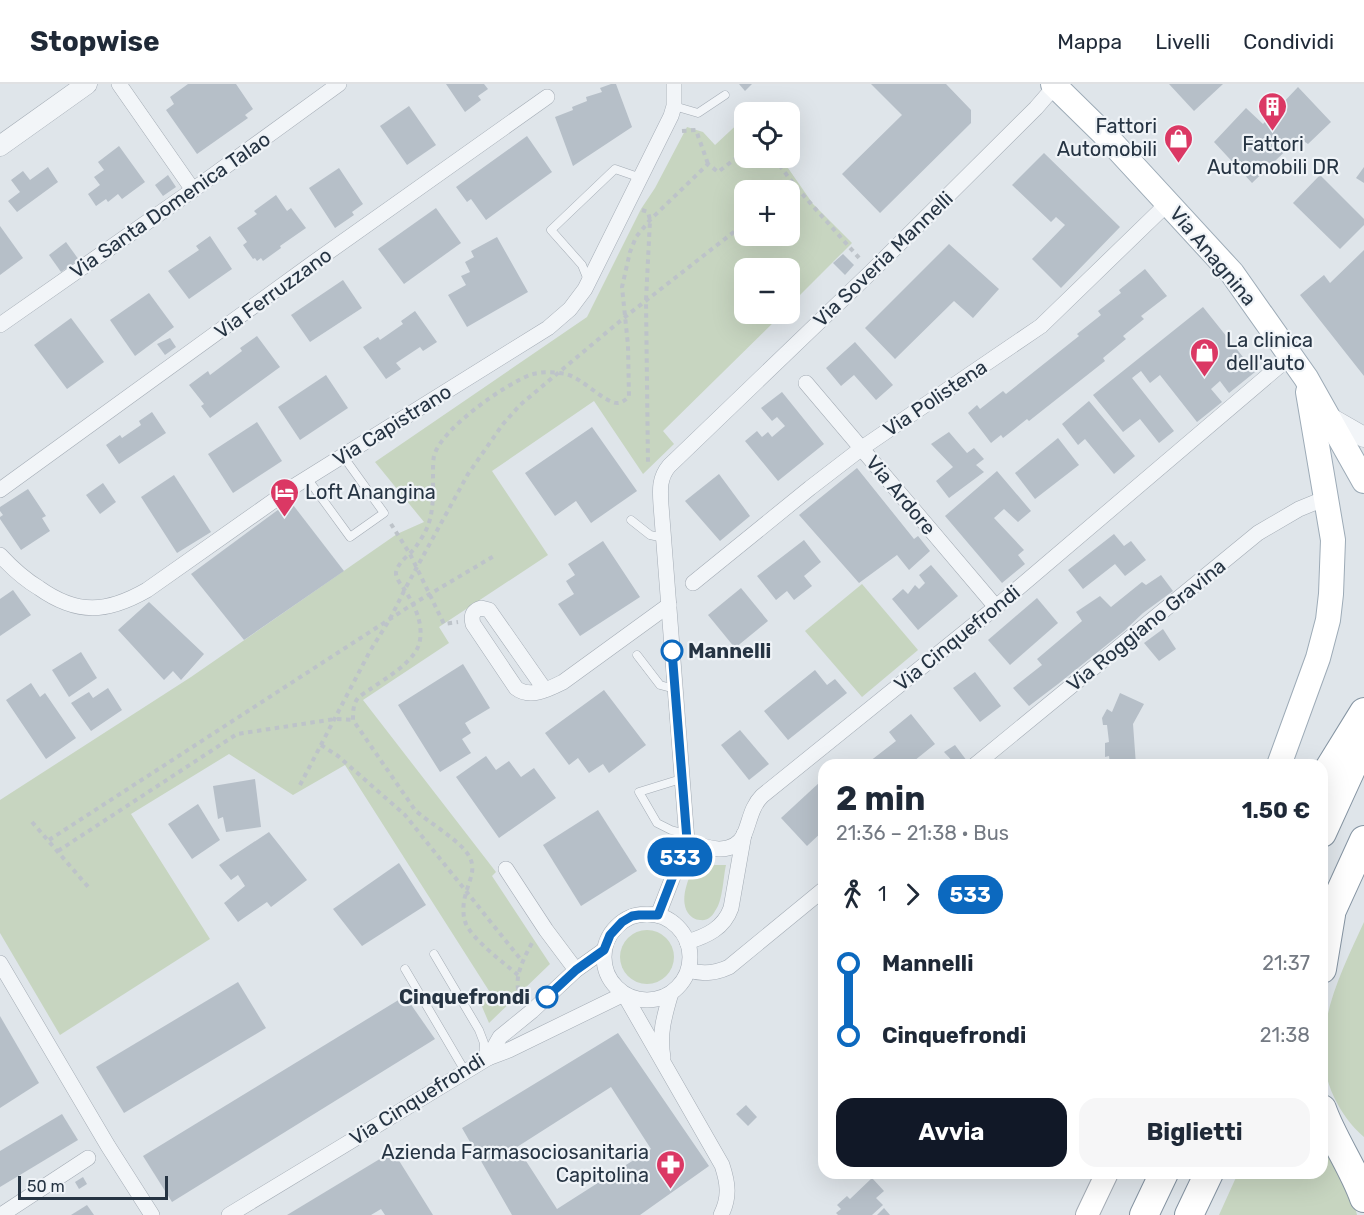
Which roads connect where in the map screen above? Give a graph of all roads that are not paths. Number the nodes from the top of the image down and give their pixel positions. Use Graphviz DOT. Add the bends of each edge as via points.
graph roads {
  1 [pos="87,84"];
  2 [pos="119,84"];
  3 [pos="339,84"];
  4 [pos="674,84"];
  5 [pos="1054,85"];
  6 [pos="725,95"];
  7 [pos="548,97"];
  8 [pos="674,106"];
  9 [pos="0,146"];
  10 [pos="641,178"];
  11 [pos="192,190"];
  12 [pos="1168,203"];
  13 [pos="589,283"];
  14 [pos="0,325"];
  15 [pos="1291,356"];
  16 [pos="1306,378"];
  17 [pos="806,383"];
  18 [pos="1329,417"];
  19 [pos="1364,437"];
  20 [pos="862,448"];
  21 [pos="343,456"];
  22 [pos="307,478"];
  23 [pos="1364,481"];
  24 [pos="0,490"];
  25 [pos="1326,498"];
  26 [pos="631,520"];
  27 [pos="664,538"];
  28 [pos="0,555"];
  29 [pos="693,583"];
  30 [pos="669,605"];
  31 [pos="996,607"];
  32 [pos="637,655"];
  33 [pos="675,689"];
  34 [pos="545,690"];
  35 [pos="1364,712"];
  36 [pos="1364,741"];
  37 [pos="982,759"];
  38 [pos="1281,759"];
  39 [pos="1328,770"];
  40 [pos="681,779"];
  41 [pos="1328,819"];
  42 [pos="744,834"];
  43 [pos="686,837"];
  44 [pos="1364,840"];
  45 [pos="506,869"];
  46 [pos="818,894"];
  47 [pos="658,915"];
  48 [pos="1328,919"];
  49 [pos="687,942"];
  50 [pos="604,950"];
  51 [pos="434,954"];
  52 [pos="0,963"];
  53 [pos="405,969"];
  54 [pos="576,970"];
  55 [pos="689,970"];
  56 [pos="671,993"];
  57 [pos="624,994"];
  58 [pos="485,1059"];
  59 [pos="664,1064"];
  60 [pos="465,1071"];
  61 [pos="1328,1111"];
  62 [pos="1328,1124"];
  63 [pos="1364,1148"];
  64 [pos="88,1158"];
  65 [pos="1104,1179"];
  66 [pos="1161,1179"];
  67 [pos="1206,1179"];
  68 [pos="1364,1198"];
  69 [pos="1,1215"];
  70 [pos="152,1215"];
  71 [pos="229,1215"];
  72 [pos="721,1215"];
  73 [pos="1087,1215"];
  74 [pos="1144,1215"];
  75 [pos="1189,1215"];
  1 -- 9 [label="street"];
  2 -- 11 [label="street"];
  3 -- 11 [label="street, Via Santa Domenica Talao"];
  4 -- 8 [label="street, Via Capistrano"];
  5 -- 12 [label="main road, Via Anagnina"];
  5 -- 27 [label="street, Via Soveria Mannelli" via="1036,108 871,272 669,466 661,482"];
  6 -- 8 [label="lane" via="698,112"];
  7 -- 24 [label="street, Via Ferruzzano"];
  8 -- 10 [label="street, Via Capistrano"];
  10 -- 13 [label="street, Via Capistrano"];
  10 -- 13 [label="lane" via="615,170 551,230 582,265"];
  11 -- 14 [label="street, Via Santa Domenica Talao"];
  12 -- 15 [label="main road, Via Anagnina" via="1232,273"];
  12 -- 20 [label="street, Via Polistena" via="1041,326"];
  13 -- 21 [label="street, Via Capistrano" via="555,323"];
  15 -- 16 [label="main road, Via Anagnina"];
  15 -- 31 [label="street, Via Cinquefrondi"];
  16 -- 18 [label="main road, Via Anagnina"];
  16 -- 25 [label="main road"];
  17 -- 20 [label="street, Via Ardore"];
  18 -- 19 [label="street"];
  18 -- 23 [label="main road, Via Anagnina"];
  20 -- 29 [label="street, Via Polistena"];
  20 -- 31 [label="street, Via Ardore"];
  21 -- 22 [label="street, Via Capistrano"];
  21 -- 22 [label="lane" via="384,513 350,537"];
  22 -- 28 [label="street, Via Capistrano" via="147,590 106,607 76,607 59,601 20,575"];
  25 -- 37 [label="street, Via Roggiano Gravina" via="1258,533"];
  25 -- 38 [label="main road" via="1333,540 1328,620 1313,675"];
  26 -- 27 [label="lane" via="650,535"];
  27 -- 30 [label="street"];
  30 -- 33 [label="street"];
  30 -- 34 [label="street" via="563,682"];
  31 -- 42 [label="street, Via Cinquefrondi" via="762,796"];
  32 -- 33 [label="lane" via="660,685"];
  33 -- 40 [label="street"];
  34 -- 34 [label="street" via="489,610 477,609 472,615 473,624 516,688 530,693"];
  35 -- 39 [label="highway"];
  36 -- 41 [label="highway"];
  40 -- 43 [label="street"];
  40 -- 43 [label="lane" via="639,792 657,823"];
  42 -- 43 [label="street" via="738,843 718,850"];
  42 -- 49 [label="street, Via Cinquefrondi" via="727,919 715,930"];
  43 -- 47 [label="street"];
  44 -- 48 [label="highway"];
  45 -- 54 [label="street"];
  46 -- 55 [label="street" via="729,967 707,973"];
  47 -- 49 [label="street" via="674,923"];
  47 -- 50 [label="street, Via Cinquefrondi" via="632,916 616,928"];
  49 -- 55 [label="street"];
  50 -- 54 [label="street, Via Cinquefrondi"];
  50 -- 57 [label="street" via="606,972"];
  51 -- 58 [label="lane" via="479,1030"];
  52 -- 70 [label="street"];
  53 -- 60 [label="lane"];
  54 -- 58 [label="street, Via Cinquefrondi" via="500,1037"];
  55 -- 56 [label="street" via="682,984"];
  56 -- 57 [label="street" via="655,1000"];
  56 -- 59 [label="street" via="660,1041"];
  57 -- 58 [label="street"];
  57 -- 59 [label="street"];
  58 -- 60 [label="street, Via Cinquefrondi"];
  59 -- 72 [label="street" via="726,1179 728,1197"];
  60 -- 71 [label="street, Via Cinquefrondi"];
  61 -- 63 [label="highway"];
  62 -- 68 [label="highway"];
  64 -- 69 [label="street"];
  65 -- 73 [label="main road"];
  66 -- 74 [label="highway"];
  67 -- 75 [label="highway"];
}
